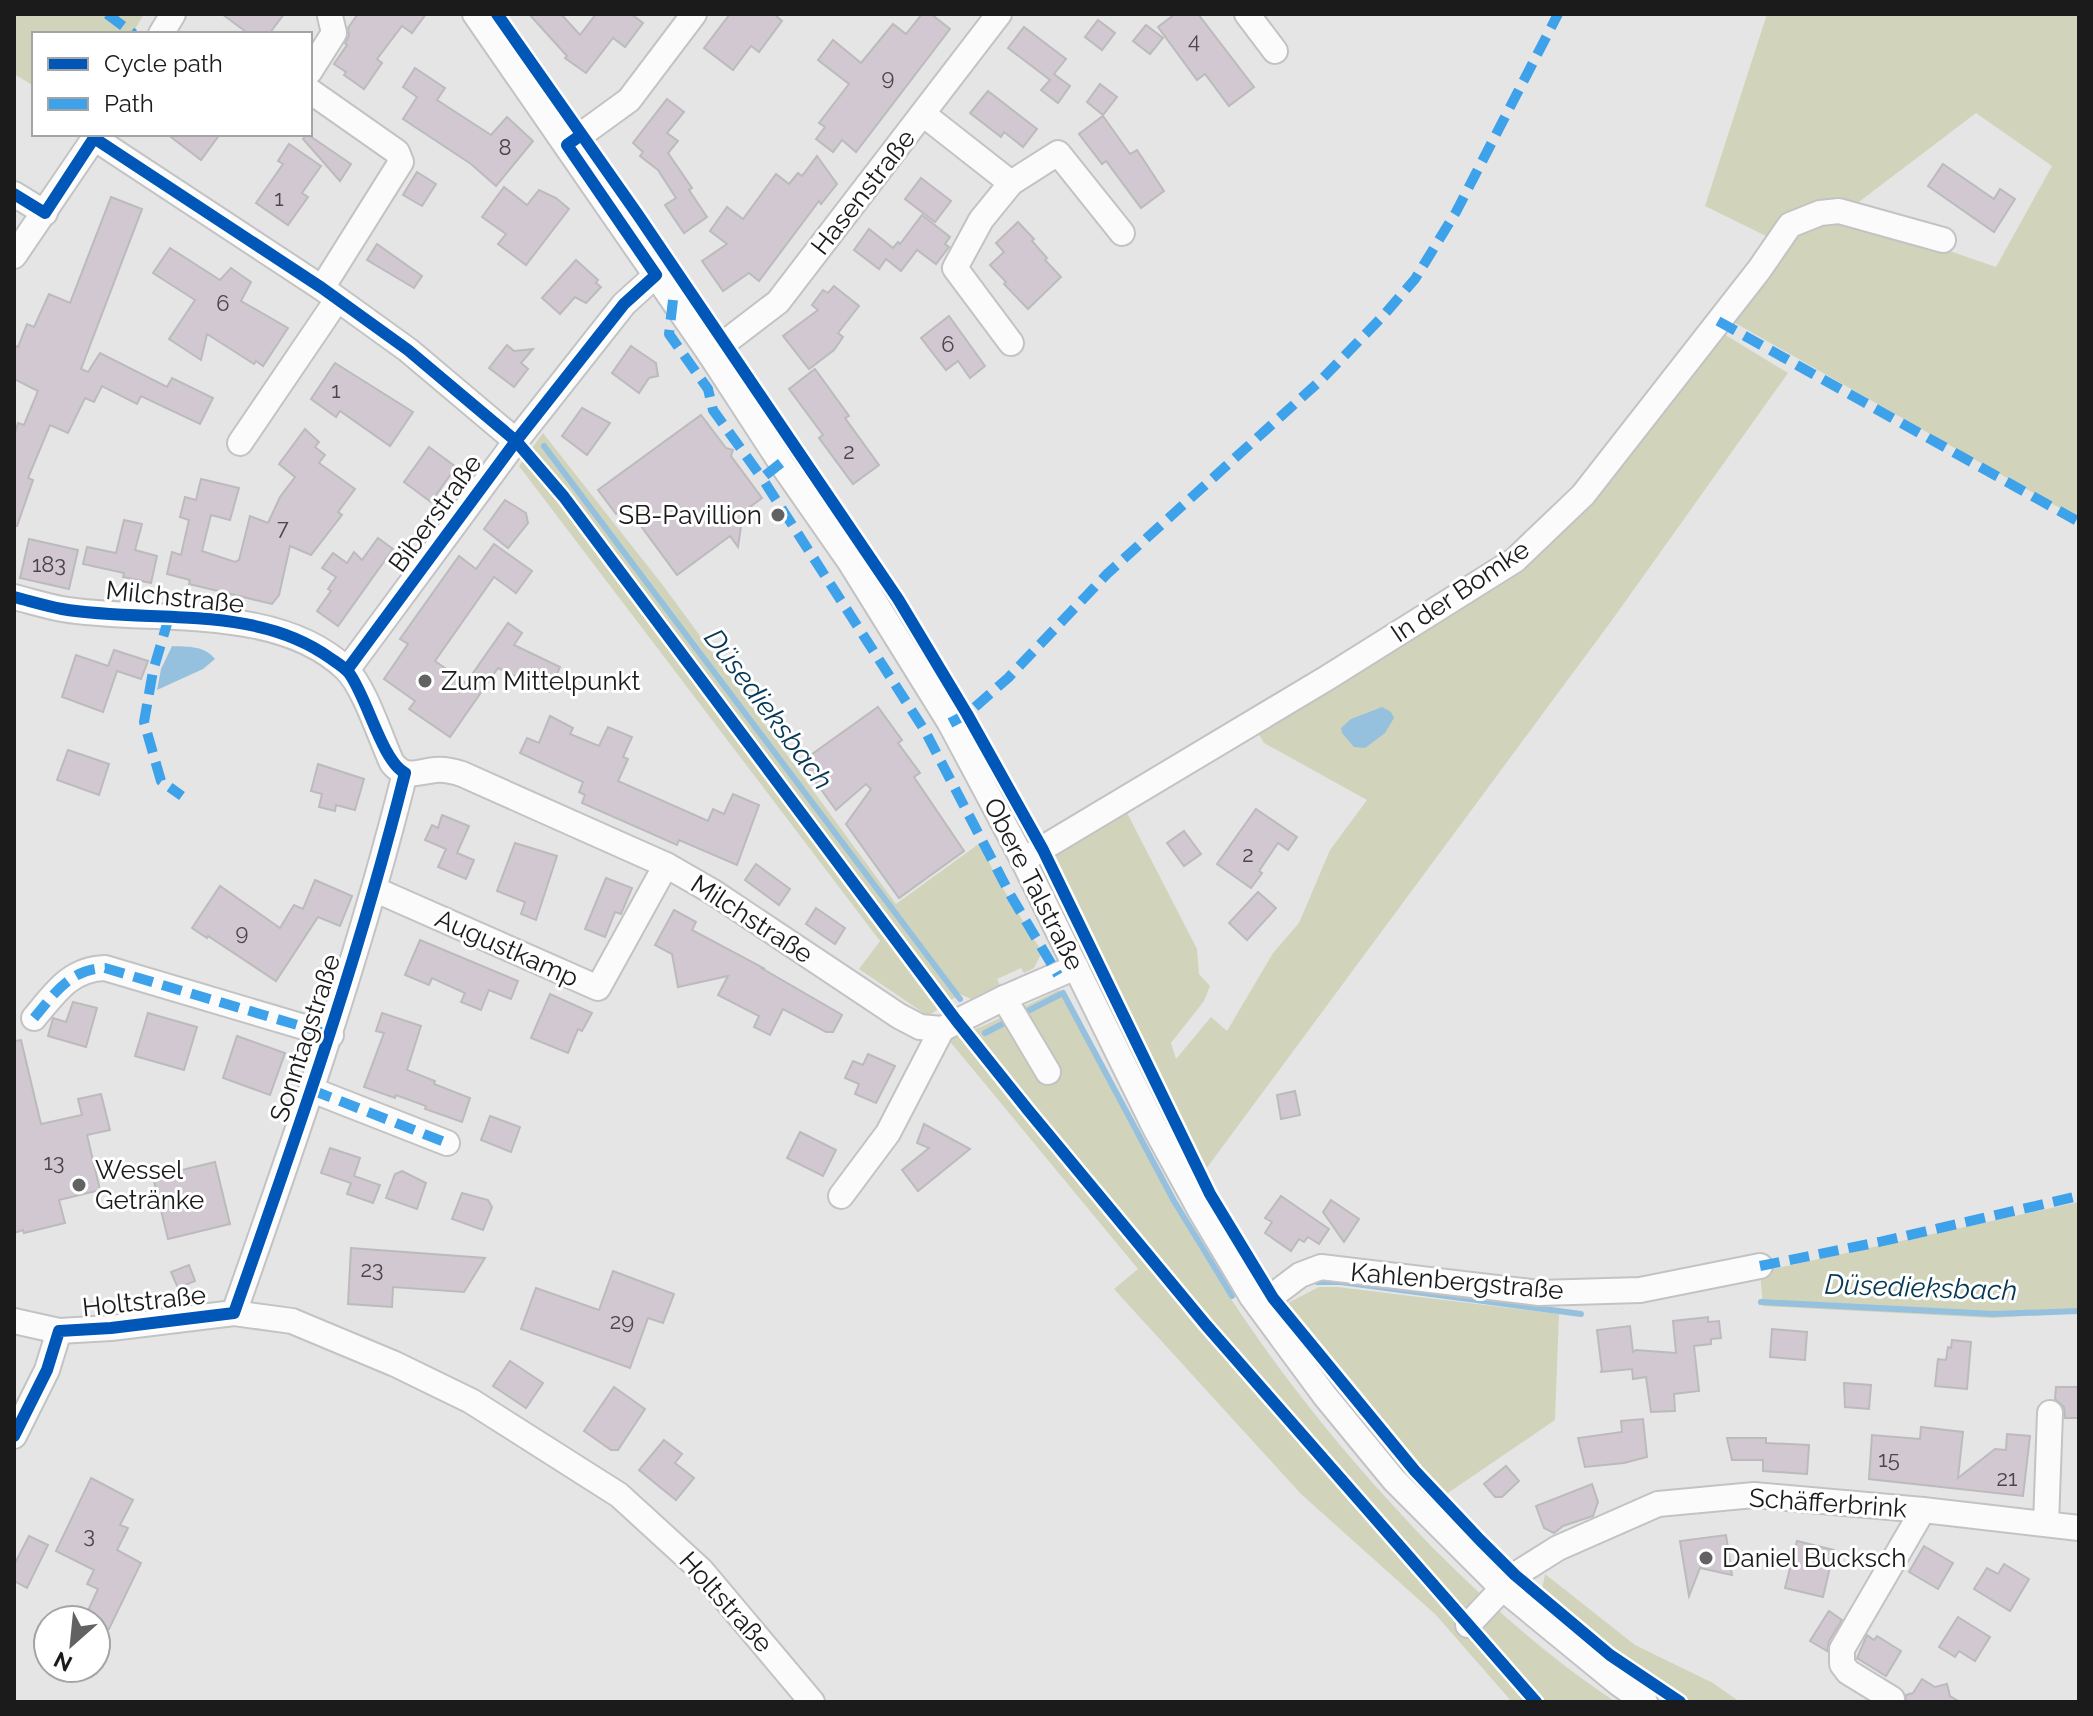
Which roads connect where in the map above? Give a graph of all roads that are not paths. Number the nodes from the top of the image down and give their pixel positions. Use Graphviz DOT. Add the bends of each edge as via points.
graph roads {
  1 [pos="173,14"];
  2 [pos="475,14"];
  3 [pos="694,14"];
  4 [pos="999,14"];
  5 [pos="1247,14"];
  6 [pos="330,16"];
  7 [pos="162,32"];
  8 [pos="1275,51"];
  9 [pos="312,68"];
  10 [pos="312,92"];
  11 [pos="923,114"];
  12 [pos="96,136"];
  13 [pos="567,145"];
  14 [pos="1011,183"];
  15 [pos="14,194"];
  16 [pos="45,213"];
  17 [pos="1122,233"];
  18 [pos="1943,240"];
  19 [pos="14,256"];
  20 [pos="656,275"];
  21 [pos="330,294"];
  22 [pos="1011,343"];
  23 [pos="710,354"];
  24 [pos="516,441"];
  25 [pos="240,443"];
  26 [pos="14,597"];
  27 [pos="347,670"];
  28 [pos="405,773"];
  29 [pos="1023,860"];
  30 [pos="666,865"];
  31 [pos="376,890"];
  32 [pos="1076,967"];
  33 [pos="1004,998"];
  34 [pos="34,1018"];
  35 [pos="942,1029"];
  36 [pos="331,1035"];
  37 [pos="1048,1072"];
  38 [pos="312,1090"];
  39 [pos="447,1143"];
  40 [pos="841,1196"];
  41 [pos="1760,1266"];
  42 [pos="1259,1306"];
  43 [pos="234,1313"];
  44 [pos="14,1321"];
  45 [pos="59,1331"];
  46 [pos="2050,1413"];
  47 [pos="14,1436"];
  48 [pos="1923,1510"];
  49 [pos="2046,1524"];
  50 [pos="2079,1528"];
  51 [pos="1501,1587"];
  52 [pos="1468,1625"];
  53 [pos="1892,1699"];
  54 [pos="812,1702"];
  55 [pos="1645,1702"];
  1 -- 7 [label="street"];
  2 -- 13 [label="street, Obere Talstraße"];
  3 -- 13 [label="street" via="629,100"];
  4 -- 11 [label="street, Hasenstraße"];
  5 -- 8 [label="street"];
  6 -- 9 [label="street" via="334,33"];
  10 -- 21 [label="street" via="397,152 401,162"];
  11 -- 14 [label="street"];
  11 -- 23 [label="street, Hasenstraße" via="778,302"];
  12 -- 16 [label="street"];
  12 -- 21 [label="street"];
  13 -- 20 [label="street, Obere Talstraße"];
  14 -- 17 [label="street" via="1058,153"];
  14 -- 22 [label="street" via="981,220 955,268"];
  15 -- 16 [label="street"];
  16 -- 19 [label="street"];
  18 -- 29 [label="street, In der Bomke" via="1839,211 1790,225 1583,495 1515,560"];
  20 -- 23 [label="street, Obere Talstraße"];
  20 -- 24 [label="street, Biberstraße" via="624,304"];
  21 -- 24 [label="street" via="408,350"];
  21 -- 25 [label="street"];
  23 -- 29 [label="street, Obere Talstraße" via="950,723"];
  24 -- 27 [label="street, Biberstraße"];
  26 -- 27 [label="street, Milchstraße" via="63,609 268,629 316,648"];
  27 -- 28 [label="street, Milchstraße" via="392,763"];
  28 -- 30 [label="street, Milchstraße" via="438,769 462,774"];
  28 -- 31 [label="street, Sonntagstraße"];
  29 -- 32 [label="street, Obere Talstraße"];
  30 -- 31 [label="street, Augustkamp" via="598,988"];
  30 -- 35 [label="street, Milchstraße" via="899,1016 920,1027"];
  31 -- 36 [label="street, Sonntagstraße"];
  32 -- 33 [label="street"];
  32 -- 42 [label="street, Obere Talstraße" via="1155,1128"];
  33 -- 35 [label="street"];
  33 -- 37 [label="street"];
  34 -- 36 [label="street, Sonntagstraße" via="65,981 105,968"];
  35 -- 40 [label="street" via="888,1133"];
  36 -- 38 [label="street, Sonntagstraße"];
  38 -- 39 [label="street"];
  38 -- 43 [label="street, Sonntagstraße"];
  41 -- 42 [label="street, Kahlenbergstraße" via="1640,1290 1539,1293 1321,1267 1300,1275"];
  42 -- 51 [label="street, Obere Talstraße" via="1394,1480"];
  43 -- 45 [label="street, Holtstraße"];
  43 -- 54 [label="street, Holtstraße" via="292,1321 395,1364 471,1401 608,1487 701,1570"];
  44 -- 45 [label="street, Holtstraße"];
  45 -- 47 [label="street" via="47,1370"];
  46 -- 49 [label="street"];
  48 -- 49 [label="street, Schäfferbrink"];
  48 -- 51 [label="street, Schäfferbrink" via="1754,1495 1658,1504 1558,1548"];
  48 -- 53 [label="street" via="1842,1649 1848,1672"];
  49 -- 50 [label="street, Schäfferbrink"];
  51 -- 52 [label="street, Schäfferbrink"];
  51 -- 55 [label="street, Obere Talstraße"];
}
